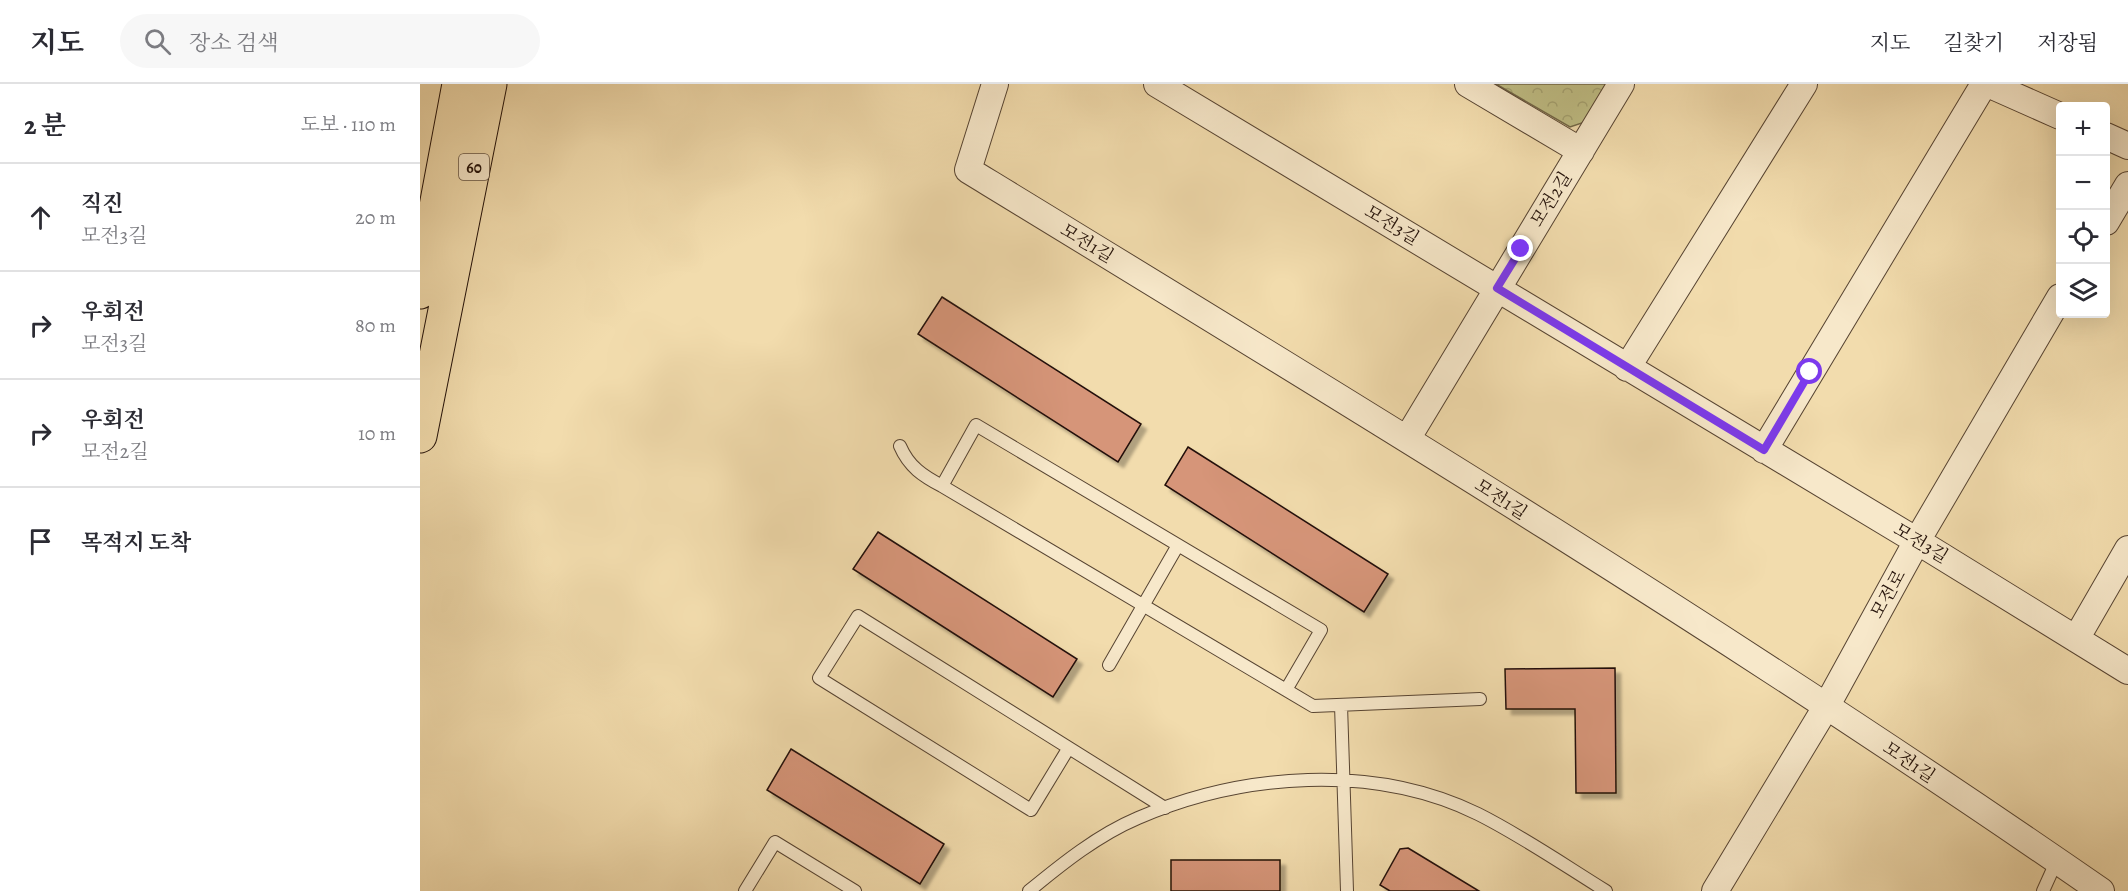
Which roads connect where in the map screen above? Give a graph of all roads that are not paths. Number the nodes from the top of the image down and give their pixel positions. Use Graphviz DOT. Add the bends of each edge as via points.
graph roads {
  1 [pos="459,84"];
  2 [pos="490,84"];
  3 [pos="995,84"];
  4 [pos="1156,84"];
  5 [pos="1468,84"];
  6 [pos="1621,84"];
  7 [pos="1804,84"];
  8 [pos="1986,84"];
  9 [pos="2056,114"];
  10 [pos="2110,138"];
  11 [pos="2128,146"];
  12 [pos="1581,151"];
  13 [pos="2128,185"];
  14 [pos="2110,215"];
  15 [pos="443,245"];
  16 [pos="1497,288"];
  17 [pos="420,292"];
  18 [pos="2056,305"];
  19 [pos="1627,368"];
  20 [pos="420,436"];
  21 [pos="1407,439"];
  22 [pos="900,446"];
  23 [pos="1764,450"];
  24 [pos="942,486"];
  25 [pos="1917,541"];
  26 [pos="1178,545"];
  27 [pos="2128,549"];
  28 [pos="1143,606"];
  29 [pos="2076,639"];
  30 [pos="1109,665"];
  31 [pos="2128,671"];
  32 [pos="1286,690"];
  33 [pos="1480,699"];
  34 [pos="1341,705"];
  35 [pos="1826,707"];
  36 [pos="1068,748"];
  37 [pos="1342,781"];
  38 [pos="1165,808"];
  39 [pos="2057,860"];
  40 [pos="745,891"];
  41 [pos="855,891"];
  42 [pos="1029,891"];
  43 [pos="1347,891"];
  44 [pos="1606,891"];
  45 [pos="1715,891"];
  46 [pos="2043,891"];
  47 [pos="2101,891"];
  1 -- 15 [label="highway"];
  2 -- 15 [label="highway, 60"];
  3 -- 21 [label="street, 모전1길" via="968,170"];
  4 -- 16 [label="street, 모전3길"];
  5 -- 12 [label="street"];
  6 -- 12 [label="street, 모전2길"];
  7 -- 19 [label="street"];
  8 -- 9 [label="street"];
  8 -- 23 [label="street"];
  10 -- 11 [label="street"];
  12 -- 16 [label="street, 모전2길"];
  13 -- 14 [label="street"];
  15 -- 17 [label="highway"];
  15 -- 20 [label="highway, 60"];
  16 -- 19 [label="street, 모전3길"];
  16 -- 21 [label="street, 모전2길"];
  18 -- 25 [label="street, 모전로"];
  19 -- 23 [label="street, 모전3길"];
  21 -- 35 [label="street, 모전1길"];
  22 -- 24 [label="lane" via="921,474"];
  23 -- 25 [label="street, 모전3길"];
  24 -- 26 [label="lane" via="976,425"];
  24 -- 28 [label="lane"];
  25 -- 29 [label="street, 모전3길"];
  25 -- 35 [label="street, 모전로"];
  26 -- 28 [label="lane"];
  26 -- 32 [label="lane" via="1321,630"];
  27 -- 29 [label="street"];
  28 -- 30 [label="lane"];
  28 -- 32 [label="lane"];
  29 -- 31 [label="street, 모전3길"];
  32 -- 34 [label="lane" via="1313,706"];
  33 -- 34 [label="lane"];
  34 -- 37 [label="lane"];
  35 -- 39 [label="street, 모전1길"];
  35 -- 45 [label="street, 모전로"];
  36 -- 36 [label="lane" via="858,616 819,678 1031,810"];
  36 -- 38 [label="lane"];
  37 -- 38 [label="lane" via="1257,783"];
  37 -- 43 [label="lane"];
  37 -- 44 [label="lane" via="1434,796 1478,814"];
  38 -- 42 [label="lane" via="1137,818 1075,853"];
  39 -- 46 [label="lane"];
  39 -- 47 [label="street, 모전1길"];
  40 -- 41 [label="lane" via="776,842"];
}
